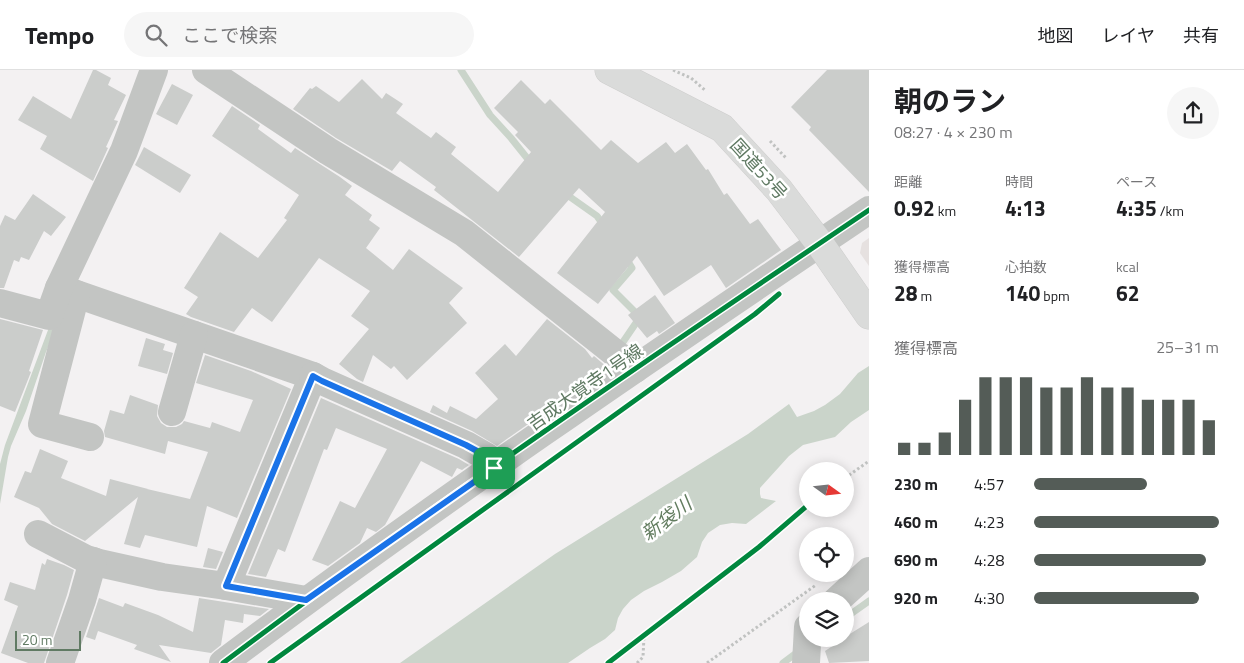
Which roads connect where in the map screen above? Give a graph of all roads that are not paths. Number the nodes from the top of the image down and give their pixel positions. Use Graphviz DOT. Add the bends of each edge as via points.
graph roads {
  1 [pos="154,70"];
  2 [pos="206,70"];
  3 [pos="609,70"];
  4 [pos="869,210"];
  5 [pos="820,244"];
  6 [pos="67,291"];
  7 [pos="0,303"];
  8 [pos="869,315"];
  9 [pos="194,335"];
  10 [pos="635,369"];
  11 [pos="313,376"];
  12 [pos="172,412"];
  13 [pos="90,437"];
  14 [pos="494,468"];
  15 [pos="38,534"];
  16 [pos="93,561"];
  17 [pos="869,571"];
  18 [pos="226,586"];
  19 [pos="827,592"];
  20 [pos="306,600"];
  21 [pos="806,647"];
  22 [pos="805,662"];
  23 [pos="60,663"];
  24 [pos="223,663"];
  1 -- 6 [label="street"];
  2 -- 10 [label="street" via="328,151 464,233"];
  3 -- 5 [label="highway, 国道53号" via="722,128 779,190"];
  4 -- 5 [label="street, 吉成大覚寺1号線"];
  5 -- 8 [label="highway, 国道53号"];
  5 -- 10 [label="street, 吉成大覚寺1号線"];
  6 -- 7 [label="street" via="49,316"];
  6 -- 9 [label="street"];
  6 -- 13 [label="street" via="42,424"];
  9 -- 11 [label="street"];
  9 -- 12 [label="street"];
  10 -- 14 [label="street, 吉成大覚寺1号線"];
  11 -- 14 [label="street" via="466,445 488,457"];
  11 -- 18 [label="street"];
  14 -- 20 [label="street, 吉成大覚寺1号線"];
  15 -- 16 [label="street"];
  16 -- 18 [label="street" via="162,577"];
  16 -- 23 [label="street"];
  17 -- 19 [label="street"];
  18 -- 20 [label="street"];
  20 -- 24 [label="street, 吉成大覚寺1号線"];
  21 -- 22 [label="street"];
}
